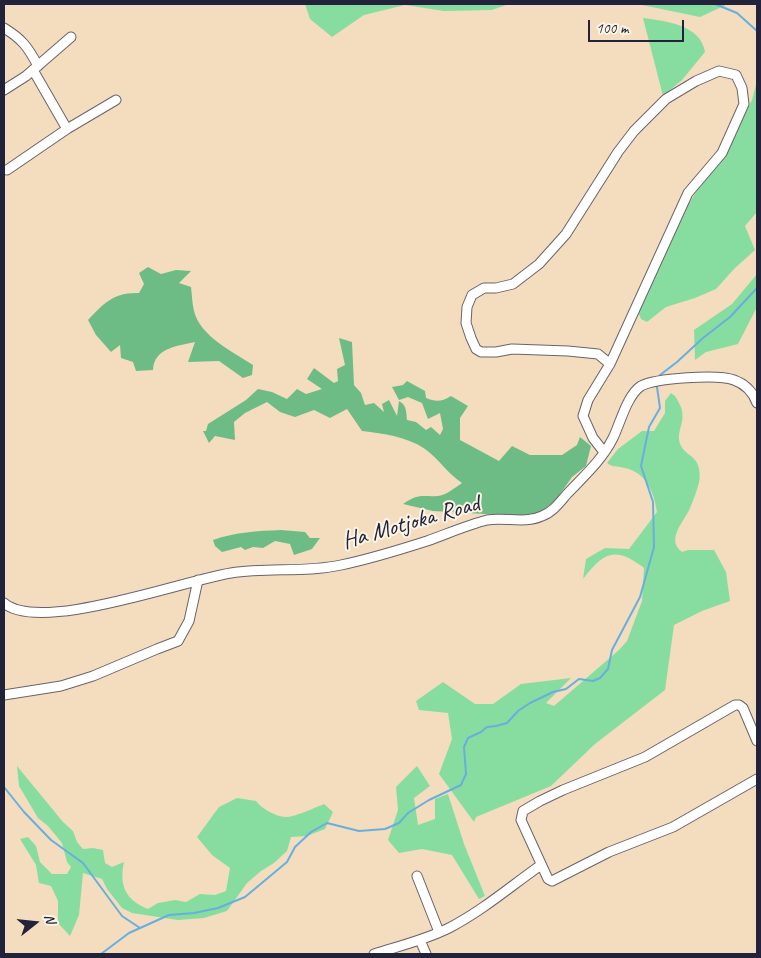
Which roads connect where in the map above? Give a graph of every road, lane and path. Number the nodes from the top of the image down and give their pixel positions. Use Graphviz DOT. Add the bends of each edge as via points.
graph roads {
  1 [pos="4,28"];
  2 [pos="71,37"];
  3 [pos="36,68"];
  4 [pos="4,90"];
  5 [pos="116,100"];
  6 [pos="67,129"];
  7 [pos="7,170"];
  8 [pos="610,364"];
  9 [pos="757,403"];
  10 [pos="604,452"];
  11 [pos="198,580"];
  12 [pos="4,603"];
  13 [pos="4,695"];
  14 [pos="757,741"];
  15 [pos="757,779"];
  16 [pos="541,865"];
  17 [pos="418,876"];
  18 [pos="439,932"];
  19 [pos="420,940"];
  20 [pos="374,954"];
  21 [pos="426,954"];
  1 -- 3 [label="street" via="27,46"];
  2 -- 3 [label="street"];
  3 -- 4 [label="street"];
  3 -- 6 [label="street"];
  5 -- 6 [label="street"];
  6 -- 7 [label="street"];
  8 -- 8 [label="street" via="688,194 722,154 744,104 736,75 720,71 696,80 666,98 638,125 566,234 539,264 513,284 484,288 472,295 466,322 471,338 481,352 568,351 598,354"];
  8 -- 10 [label="street" via="588,400 583,416"];
  9 -- 10 [label="street, Ha Motjoka Road" via="750,391 732,379 659,381 641,387 633,396"];
  10 -- 11 [label="street, Ha Motjoka Road" via="556,507 542,516 472,524 426,541 340,565 250,571"];
  11 -- 12 [label="street, Ha Motjoka Road" via="129,599 39,613 18,610"];
  11 -- 13 [label="street" via="189,621 178,642 61,686"];
  14 -- 16 [label="street" via="743,708 735,705 645,757 528,807 523,811 521,820"];
  15 -- 16 [label="street" via="673,827 609,852 552,881"];
  16 -- 18 [label="street" via="481,908"];
  17 -- 18 [label="street"];
  18 -- 19 [label="street"];
  19 -- 20 [label="street"];
  19 -- 21 [label="street"];
}
